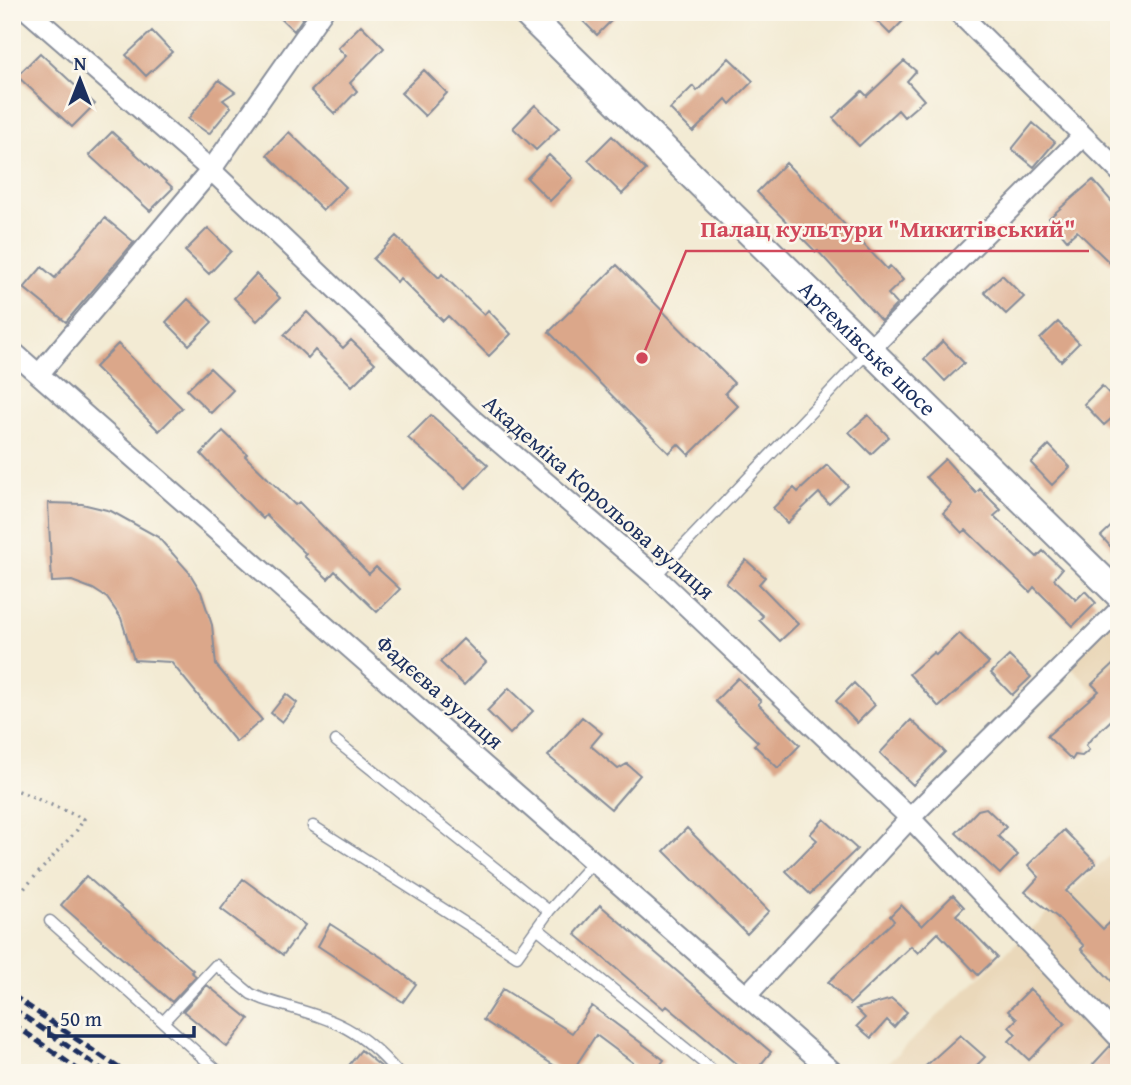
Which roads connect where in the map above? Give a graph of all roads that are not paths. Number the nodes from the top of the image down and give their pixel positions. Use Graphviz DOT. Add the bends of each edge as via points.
graph roads {
  1 [pos="29,12"];
  2 [pos="322,12"];
  3 [pos="525,12"];
  4 [pos="958,12"];
  5 [pos="1083,136"];
  6 [pos="211,170"];
  7 [pos="1119,171"];
  8 [pos="870,349"];
  9 [pos="12,351"];
  10 [pos="39,374"];
  11 [pos="655,576"];
  12 [pos="1119,595"];
  13 [pos="1119,610"];
  14 [pos="336,741"];
  15 [pos="910,818"];
  16 [pos="313,825"];
  17 [pos="595,860"];
  18 [pos="550,911"];
  19 [pos="50,921"];
  20 [pos="537,928"];
  21 [pos="748,994"];
  22 [pos="163,1022"];
  23 [pos="1119,1038"];
  24 [pos="220,1073"];
  25 [pos="398,1073"];
  26 [pos="716,1073"];
  27 [pos="834,1073"];
  1 -- 6 [label="street, Академіка Корольова вулиця"];
  2 -- 6 [label="street"];
  3 -- 8 [label="main road, Артемівське шосе"];
  4 -- 5 [label="street"];
  5 -- 7 [label="street"];
  5 -- 8 [label="street"];
  6 -- 10 [label="street"];
  6 -- 11 [label="street, Академіка Корольова вулиця" via="472,419"];
  8 -- 11 [label="lane"];
  8 -- 12 [label="main road, Артемівське шосе"];
  9 -- 10 [label="street, Фадєєва вулиця"];
  10 -- 17 [label="street, Фадєєва вулиця"];
  11 -- 15 [label="street, Академіка Корольова вулиця"];
  13 -- 15 [label="street"];
  14 -- 18 [label="lane"];
  15 -- 21 [label="street"];
  15 -- 23 [label="street, Академіка Корольова вулиця"];
  16 -- 20 [label="lane" via="517,956"];
  17 -- 18 [label="lane"];
  17 -- 21 [label="street, Фадєєва вулиця"];
  18 -- 20 [label="lane"];
  19 -- 22 [label="lane"];
  20 -- 26 [label="lane"];
  21 -- 27 [label="street, Фадєєва вулиця"];
  22 -- 24 [label="lane"];
  22 -- 25 [label="lane" via="216,965 263,999 353,1029"];
}
